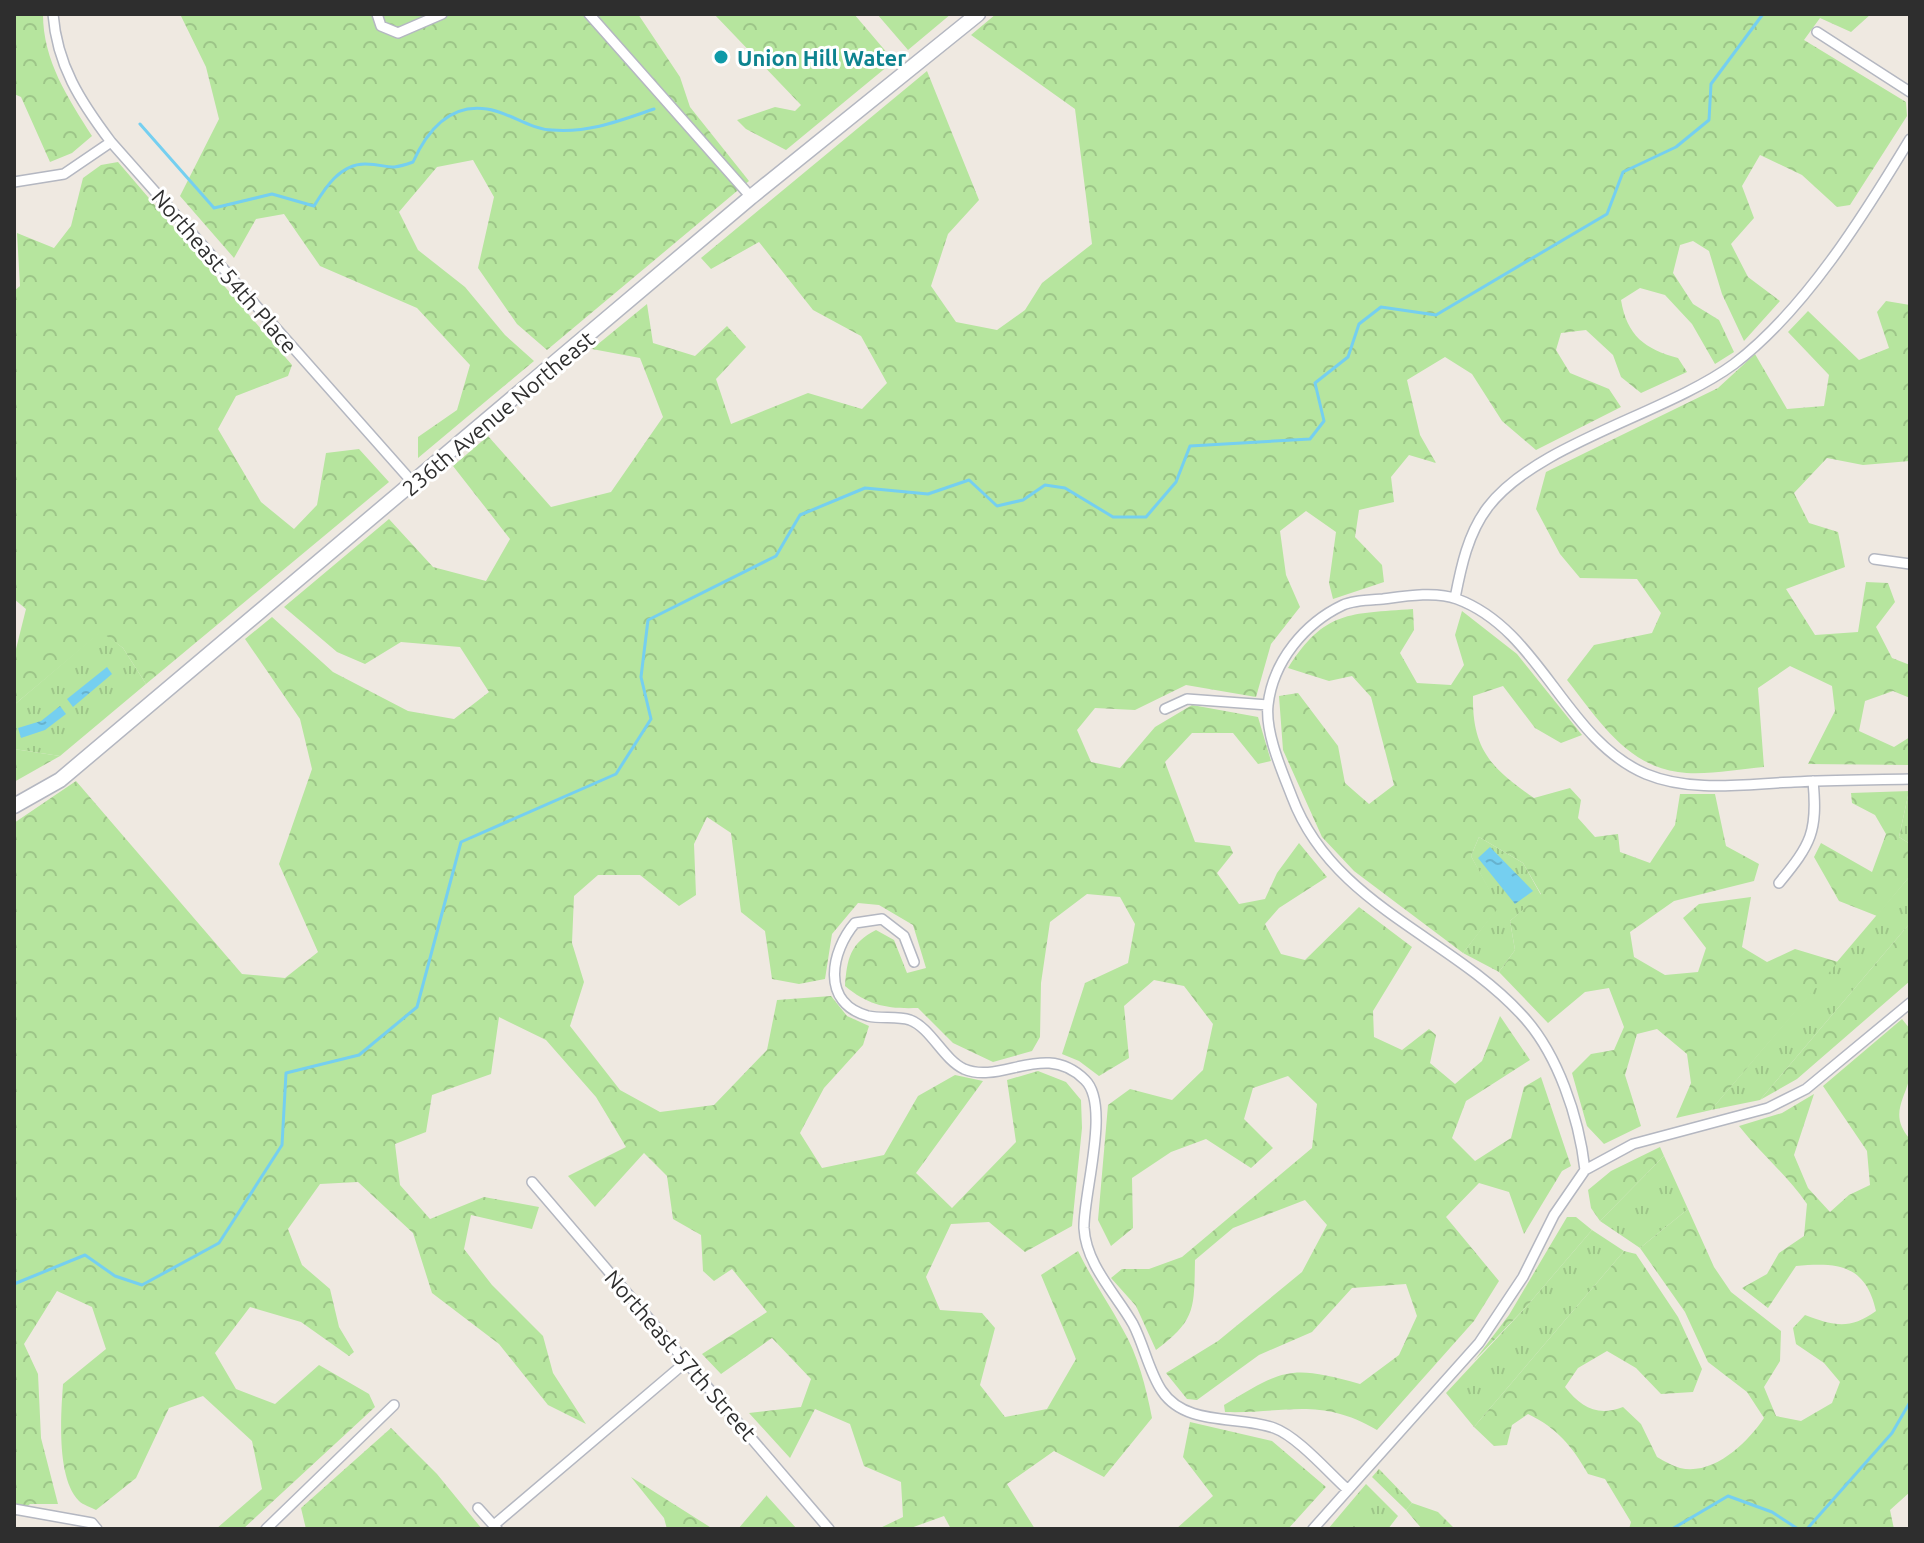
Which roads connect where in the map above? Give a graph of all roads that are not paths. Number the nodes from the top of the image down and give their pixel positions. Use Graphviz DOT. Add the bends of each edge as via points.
graph roads {
  1 [pos="53,14"];
  2 [pos="377,14"];
  3 [pos="442,14"];
  4 [pos="589,14"];
  5 [pos="978,14"];
  6 [pos="1817,32"];
  7 [pos="1910,92"];
  8 [pos="1910,139"];
  9 [pos="111,142"];
  10 [pos="14,182"];
  11 [pos="751,197"];
  12 [pos="414,485"];
  13 [pos="1874,559"];
  14 [pos="1910,564"];
  15 [pos="1455,598"];
  16 [pos="1268,705"];
  17 [pos="1165,709"];
  18 [pos="1910,779"];
  19 [pos="1813,781"];
  20 [pos="14,806"];
  21 [pos="1779,883"];
  22 [pos="914,962"];
  23 [pos="1908,1008"];
  24 [pos="1585,1170"];
  25 [pos="532,1182"];
  26 [pos="687,1361"];
  27 [pos="394,1405"];
  28 [pos="1348,1490"];
  29 [pos="478,1508"];
  30 [pos="14,1509"];
  31 [pos="495,1527"];
  32 [pos="97,1529"];
  33 [pos="266,1529"];
  34 [pos="829,1529"];
  35 [pos="1313,1529"];
  1 -- 9 [label="street, Northeast 54th Place" via="55,44 69,80"];
  2 -- 3 [label="street" via="381,26 398,33"];
  4 -- 11 [label="street"];
  5 -- 11 [label="street, 236th Avenue Northeast"];
  6 -- 7 [label="street"];
  8 -- 15 [label="street" via="1822,271 1736,362 1703,385 1540,464 1488,507 1471,536"];
  9 -- 10 [label="street" via="64,174"];
  9 -- 12 [label="street, Northeast 54th Place"];
  11 -- 12 [label="street, 236th Avenue Northeast"];
  12 -- 20 [label="street, 236th Avenue Northeast" via="60,780"];
  13 -- 14 [label="street"];
  15 -- 16 [label="street" via="1417,596 1346,604 1305,629 1283,661"];
  15 -- 19 [label="street" via="1512,637 1594,734 1644,773 1685,785"];
  16 -- 17 [label="street" via="1187,699"];
  16 -- 24 [label="street" via="1293,799 1314,841 1355,886 1523,1015 1555,1067 1582,1142"];
  18 -- 19 [label="street"];
  19 -- 21 [label="street" via="1813,834"];
  22 -- 28 [label="street" via="904,936 882,919 855,923 840,941 836,988 855,1011 911,1020 964,1068 988,1073 1036,1061 1086,1080 1095,1098 1084,1229 1102,1280 1132,1323 1162,1391 1178,1406 1214,1419 1275,1428"];
  23 -- 24 [label="street" via="1806,1089 1768,1108 1633,1144"];
  24 -- 28 [label="street" via="1479,1343"];
  25 -- 26 [label="street, Northeast 57th Street"];
  26 -- 31 [label="street"];
  26 -- 34 [label="street, Northeast 57th Street"];
  27 -- 33 [label="street"];
  28 -- 35 [label="street"];
  29 -- 31 [label="street"];
  30 -- 32 [label="street" via="92,1523"];
}
